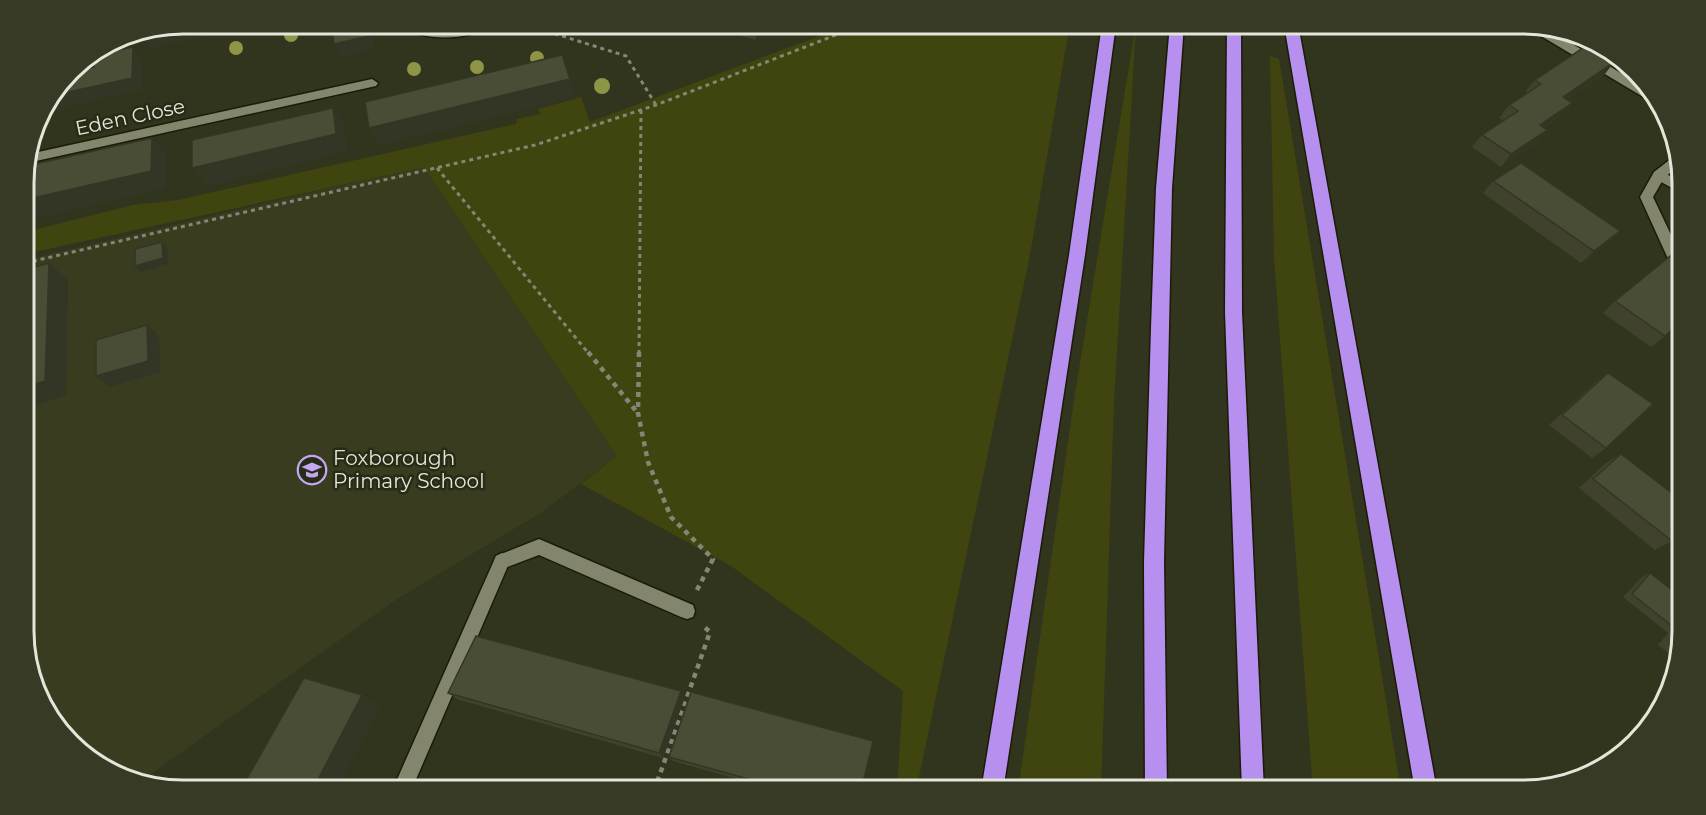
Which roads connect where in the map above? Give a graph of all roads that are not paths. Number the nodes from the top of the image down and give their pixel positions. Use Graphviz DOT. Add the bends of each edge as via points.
graph roads {
  1 [pos="1108,34"];
  2 [pos="1176,34"];
  3 [pos="1234,34"];
  4 [pos="1293,34"];
  5 [pos="1555,38"];
  6 [pos="372,83"];
  7 [pos="1636,87"];
  8 [pos="37,157"];
  9 [pos="1670,166"];
  10 [pos="1659,175"];
  11 [pos="1672,183"];
  12 [pos="1672,253"];
  13 [pos="687,611"];
  14 [pos="409,780"];
  15 [pos="994,780"];
  16 [pos="1156,780"];
  17 [pos="1253,780"];
  18 [pos="1424,780"];
  1 -- 15 [label="highway" via="1077,255"];
  2 -- 16 [label="highway" via="1164,188 1160,328 1154,562"];
  3 -- 17 [label="highway" via="1234,365"];
  4 -- 18 [label="highway"];
  5 -- 7 [label="street"];
  6 -- 8 [label="street, Eden Close"];
  9 -- 10 [label="street"];
  10 -- 11 [label="street"];
  10 -- 12 [label="street" via="1646,197"];
  13 -- 14 [label="street" via="539,547 502,561"];
}
